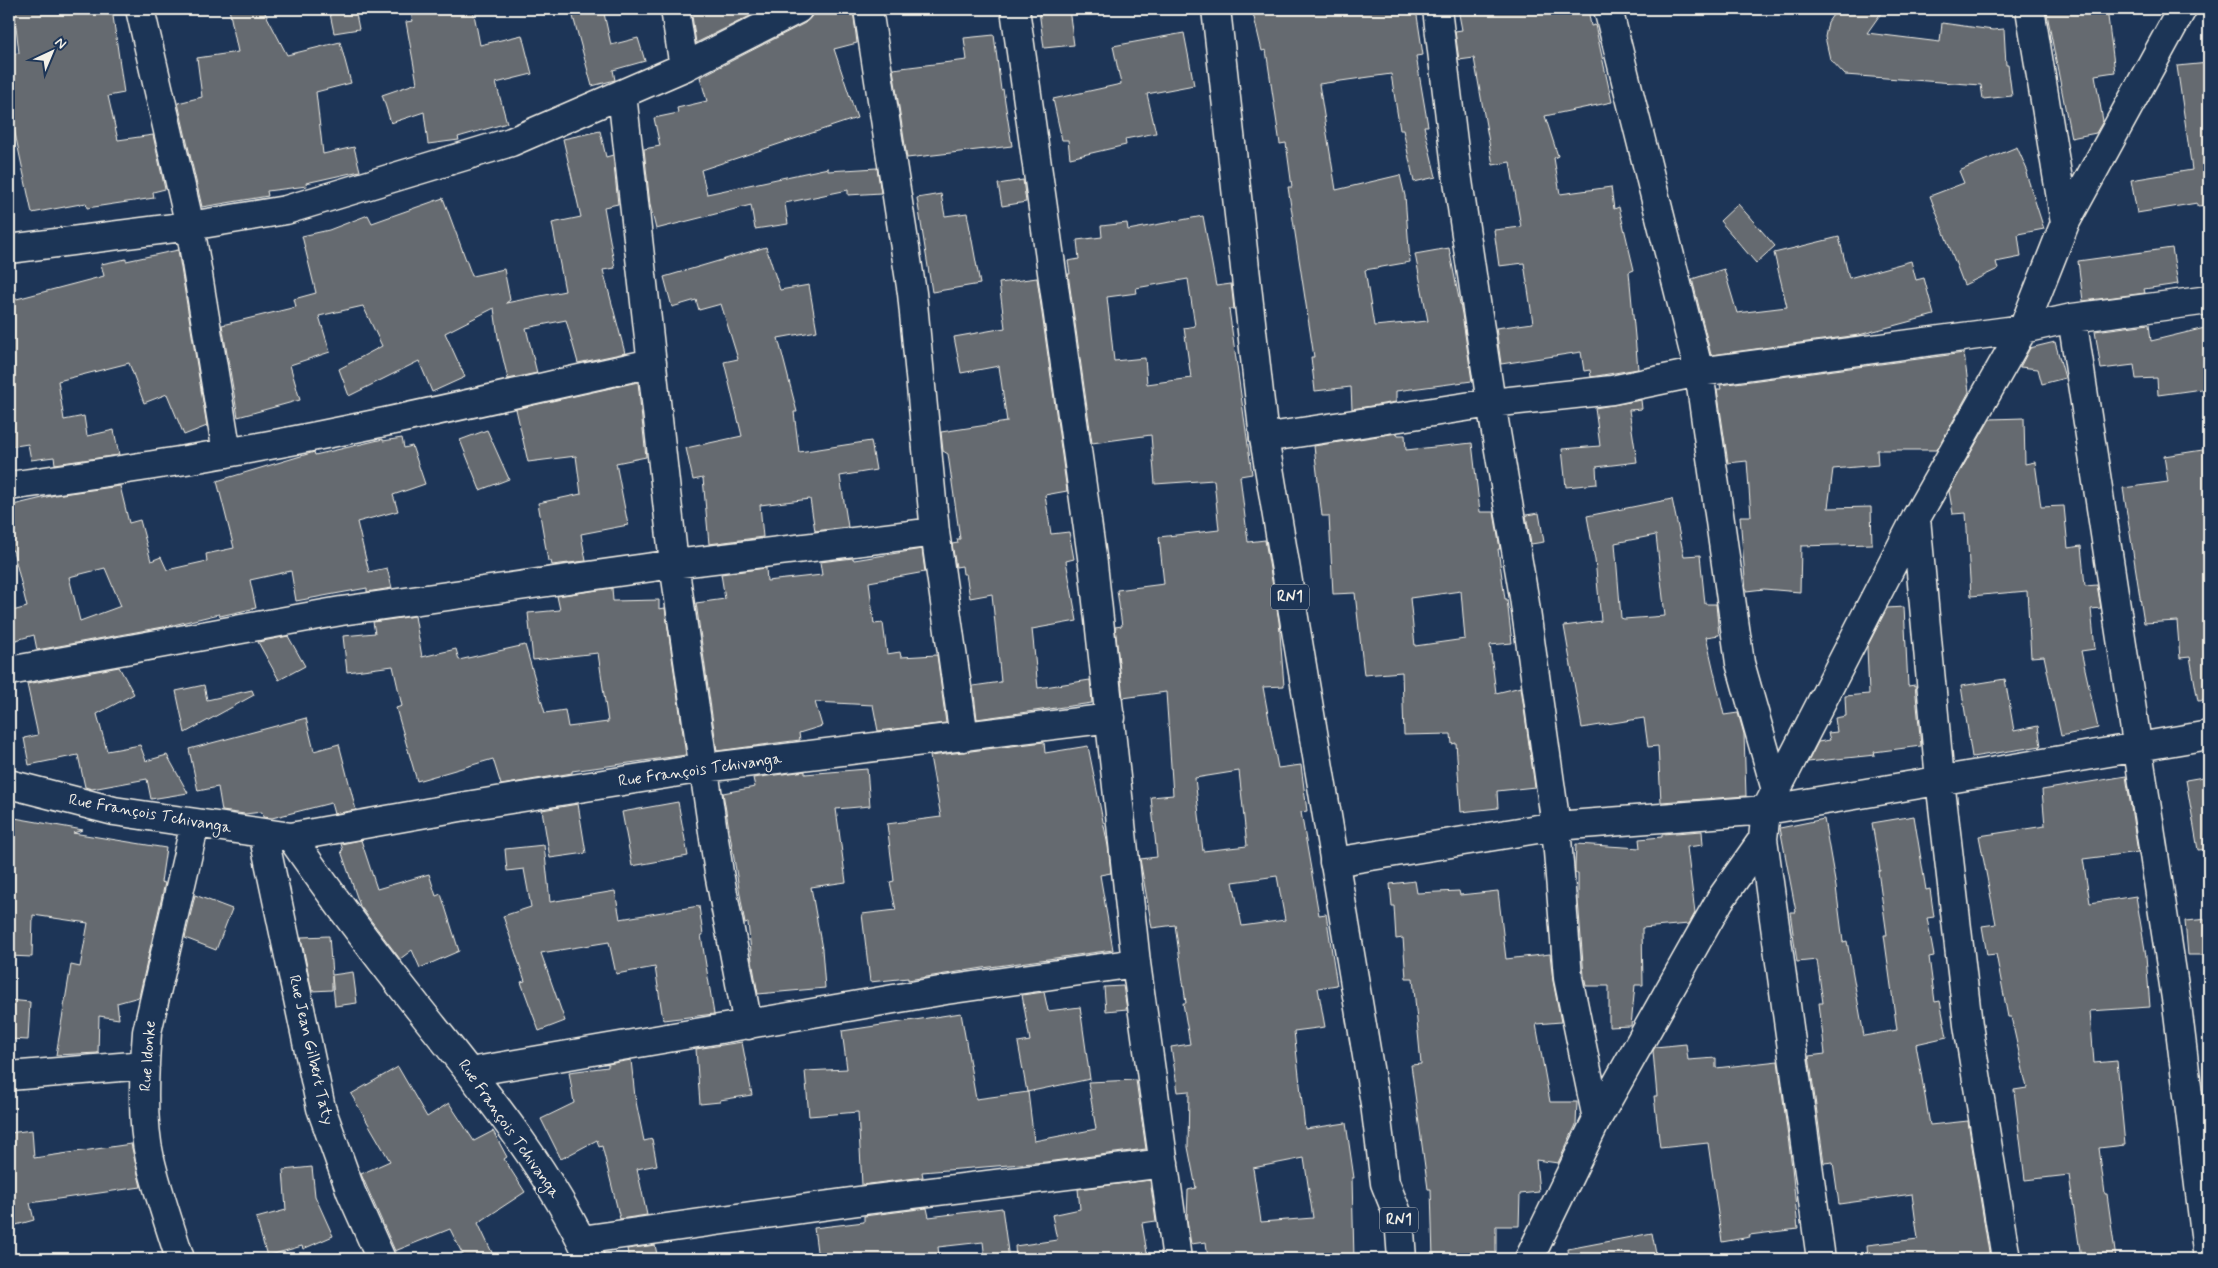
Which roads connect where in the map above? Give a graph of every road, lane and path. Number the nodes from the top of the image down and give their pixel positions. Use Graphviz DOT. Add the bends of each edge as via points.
graph roads {
  1 [pos="140,9"];
  2 [pos="675,9"];
  3 [pos="798,9"];
  4 [pos="868,9"];
  5 [pos="1016,9"];
  6 [pos="1216,9"];
  7 [pos="1437,9"];
  8 [pos="1608,9"];
  9 [pos="2030,9"];
  10 [pos="2182,9"];
  11 [pos="684,67"];
  12 [pos="622,94"];
  13 [pos="2065,223"];
  14 [pos="190,226"];
  15 [pos="9,249"];
  16 [pos="2209,300"];
  17 [pos="2072,318"];
  18 [pos="2024,329"];
  19 [pos="652,363"];
  20 [pos="1699,372"];
  21 [pos="1491,403"];
  22 [pos="1264,438"];
  23 [pos="227,453"];
  24 [pos="9,486"];
  25 [pos="1916,518"];
  26 [pos="935,532"];
  27 [pos="674,564"];
  28 [pos="9,671"];
  29 [pos="1111,718"];
  30 [pos="2209,735"];
  31 [pos="964,736"];
  32 [pos="2137,748"];
  33 [pos="704,768"];
  34 [pos="1940,780"];
  35 [pos="9,784"];
  36 [pos="1771,800"];
  37 [pos="194,823"];
  38 [pos="1556,826"];
  39 [pos="263,833"];
  40 [pos="291,837"];
  41 [pos="1763,839"];
  42 [pos="1334,862"];
  43 [pos="1136,963"];
  44 [pos="748,1025"];
  45 [pos="145,1064"];
  46 [pos="470,1072"];
  47 [pos="9,1076"];
  48 [pos="1597,1119"];
  49 [pos="1164,1163"];
  50 [pos="1385,1183"];
  51 [pos="586,1249"];
  52 [pos="180,1259"];
  53 [pos="381,1259"];
  54 [pos="1177,1259"];
  55 [pos="1385,1259"];
  56 [pos="1402,1259"];
  57 [pos="1529,1259"];
  58 [pos="1820,1259"];
  59 [pos="2006,1259"];
  60 [pos="2208,1259"];
  1 -- 14 [label="main road"];
  2 -- 11 [label="main road"];
  3 -- 11 [label="main road"];
  4 -- 26 [label="main road" via="912,293"];
  5 -- 29 [label="main road"];
  6 -- 22 [label="main road, RN1"];
  7 -- 21 [label="main road" via="1456,167"];
  8 -- 20 [label="main road"];
  9 -- 13 [label="main road"];
  10 -- 13 [label="main road"];
  11 -- 12 [label="main road"];
  12 -- 14 [label="main road" via="511,142 286,210"];
  12 -- 19 [label="main road"];
  13 -- 18 [label="main road"];
  14 -- 15 [label="main road"];
  14 -- 23 [label="main road"];
  16 -- 17 [label="main road"];
  17 -- 18 [label="main road"];
  17 -- 32 [label="main road"];
  18 -- 20 [label="main road"];
  18 -- 25 [label="main road"];
  19 -- 23 [label="main road"];
  19 -- 27 [label="main road"];
  20 -- 21 [label="main road" via="1612,390"];
  20 -- 36 [label="main road" via="1740,663"];
  21 -- 22 [label="main road"];
  21 -- 38 [label="main road" via="1524,597"];
  22 -- 42 [label="main road, RN1"];
  23 -- 24 [label="main road"];
  25 -- 34 [label="main road"];
  25 -- 36 [label="main road"];
  26 -- 27 [label="main road"];
  26 -- 31 [label="main road"];
  27 -- 28 [label="main road" via="341,610"];
  27 -- 33 [label="main road"];
  29 -- 31 [label="main road, Rue François Tchivanga"];
  29 -- 43 [label="main road"];
  30 -- 32 [label="main road"];
  31 -- 33 [label="main road, Rue François Tchivanga"];
  32 -- 34 [label="main road"];
  32 -- 60 [label="main road" via="2177,1005"];
  33 -- 40 [label="main road, Rue François Tchivanga"];
  33 -- 44 [label="main road" via="719,873"];
  34 -- 36 [label="main road"];
  34 -- 59 [label="main road" via="1968,1025"];
  35 -- 37 [label="main road, Rue François Tchivanga" via="114,811"];
  36 -- 38 [label="main road"];
  36 -- 41 [label="main road"];
  37 -- 39 [label="main road, Rue François Tchivanga"];
  37 -- 45 [label="main road, Rue Idonke" via="146,1032"];
  38 -- 42 [label="main road"];
  38 -- 48 [label="main road" via="1568,978"];
  39 -- 40 [label="main road, Rue François Tchivanga"];
  39 -- 53 [label="main road, Rue Jean Gilbert Taty" via="321,1108 351,1192"];
  40 -- 46 [label="main road, Rue François Tchivanga" via="328,891"];
  41 -- 48 [label="main road" via="1720,900"];
  41 -- 58 [label="main road"];
  42 -- 50 [label="main road, RN1" via="1375,1104"];
  43 -- 44 [label="main road" via="946,990"];
  43 -- 49 [label="main road"];
  44 -- 46 [label="main road"];
  45 -- 47 [label="main road"];
  45 -- 52 [label="main road, Rue Idonke" via="150,1158"];
  46 -- 51 [label="main road, Rue François Tchivanga" via="534,1158"];
  48 -- 57 [label="main road"];
  49 -- 51 [label="main road" via="865,1200"];
  49 -- 54 [label="main road"];
  50 -- 55 [label="main road, RN1" via="1380,1212"];
  50 -- 56 [label="main road, RN1" via="1398,1218"];
}
